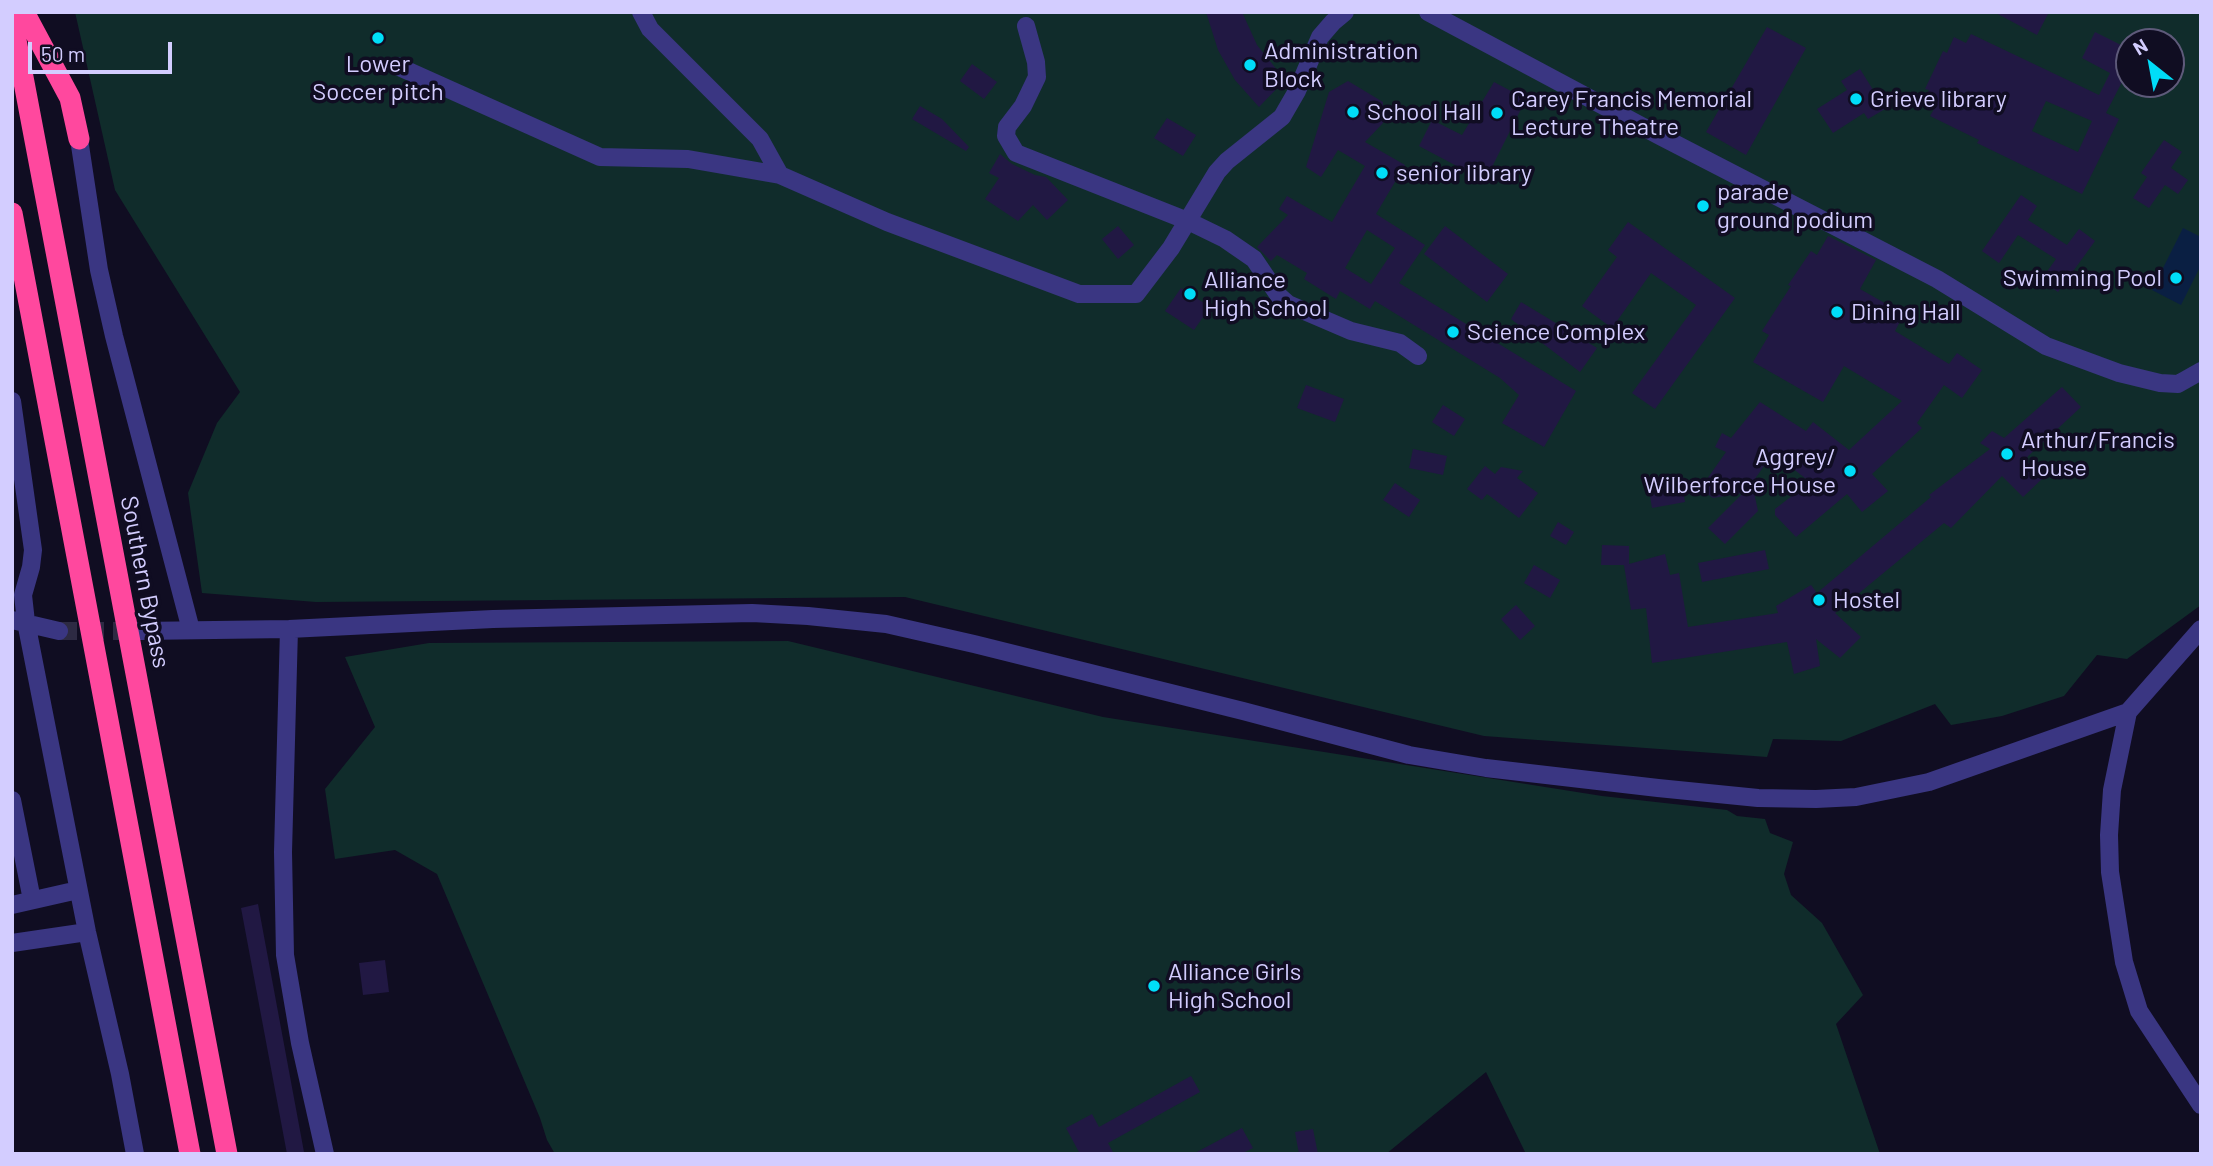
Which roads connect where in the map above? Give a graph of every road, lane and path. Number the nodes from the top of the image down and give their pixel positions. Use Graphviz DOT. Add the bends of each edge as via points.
graph roads {
  1 [pos="24,12"];
  2 [pos="641,12"];
  3 [pos="1345,12"];
  4 [pos="1428,12"];
  5 [pos="12,19"];
  6 [pos="1027,26"];
  7 [pos="397,66"];
  8 [pos="79,139"];
  9 [pos="780,175"];
  10 [pos="12,213"];
  11 [pos="1188,221"];
  12 [pos="1418,356"];
  13 [pos="2201,371"];
  14 [pos="12,401"];
  15 [pos="19,621"];
  16 [pos="289,629"];
  17 [pos="2201,629"];
  18 [pos="60,631"];
  19 [pos="140,631"];
  20 [pos="191,631"];
  21 [pos="2128,712"];
  22 [pos="12,800"];
  23 [pos="78,891"];
  24 [pos="32,900"];
  25 [pos="12,905"];
  26 [pos="87,932"];
  27 [pos="12,943"];
  28 [pos="2201,1105"];
  29 [pos="135,1154"];
  30 [pos="190,1154"];
  31 [pos="227,1154"];
  32 [pos="325,1154"];
  1 -- 8 [label="highway" via="70,98"];
  2 -- 9 [label="street" via="650,29 760,139"];
  3 -- 11 [label="street" via="1321,37 1282,117 1217,172"];
  4 -- 13 [label="street" via="1937,279 2046,346 2160,383 2178,384"];
  5 -- 31 [label="highway, Southern Bypass"];
  6 -- 11 [label="street" via="1037,77 1007,127 1006,136 1016,153"];
  7 -- 9 [label="street" via="600,157 688,159"];
  8 -- 20 [label="street" via="111,323"];
  9 -- 11 [label="street" via="887,222 1079,294 1136,294"];
  10 -- 30 [label="highway"];
  11 -- 12 [label="street" via="1254,259 1288,304 1351,331 1400,343"];
  14 -- 15 [label="street" via="33,550"];
  15 -- 18 [label="street"];
  15 -- 23 [label="street"];
  16 -- 20 [label="street"];
  16 -- 21 [label="street" via="752,613 886,624 1409,755 1758,798 1856,797 1929,782"];
  16 -- 32 [label="street" via="285,955"];
  17 -- 21 [label="street"];
  19 -- 20 [label="street"];
  21 -- 28 [label="street" via="2112,790 2109,835 2124,962 2139,1011"];
  22 -- 24 [label="street"];
  23 -- 24 [label="street"];
  23 -- 26 [label="street"];
  24 -- 25 [label="street"];
  26 -- 27 [label="street"];
  26 -- 29 [label="street"];
}
